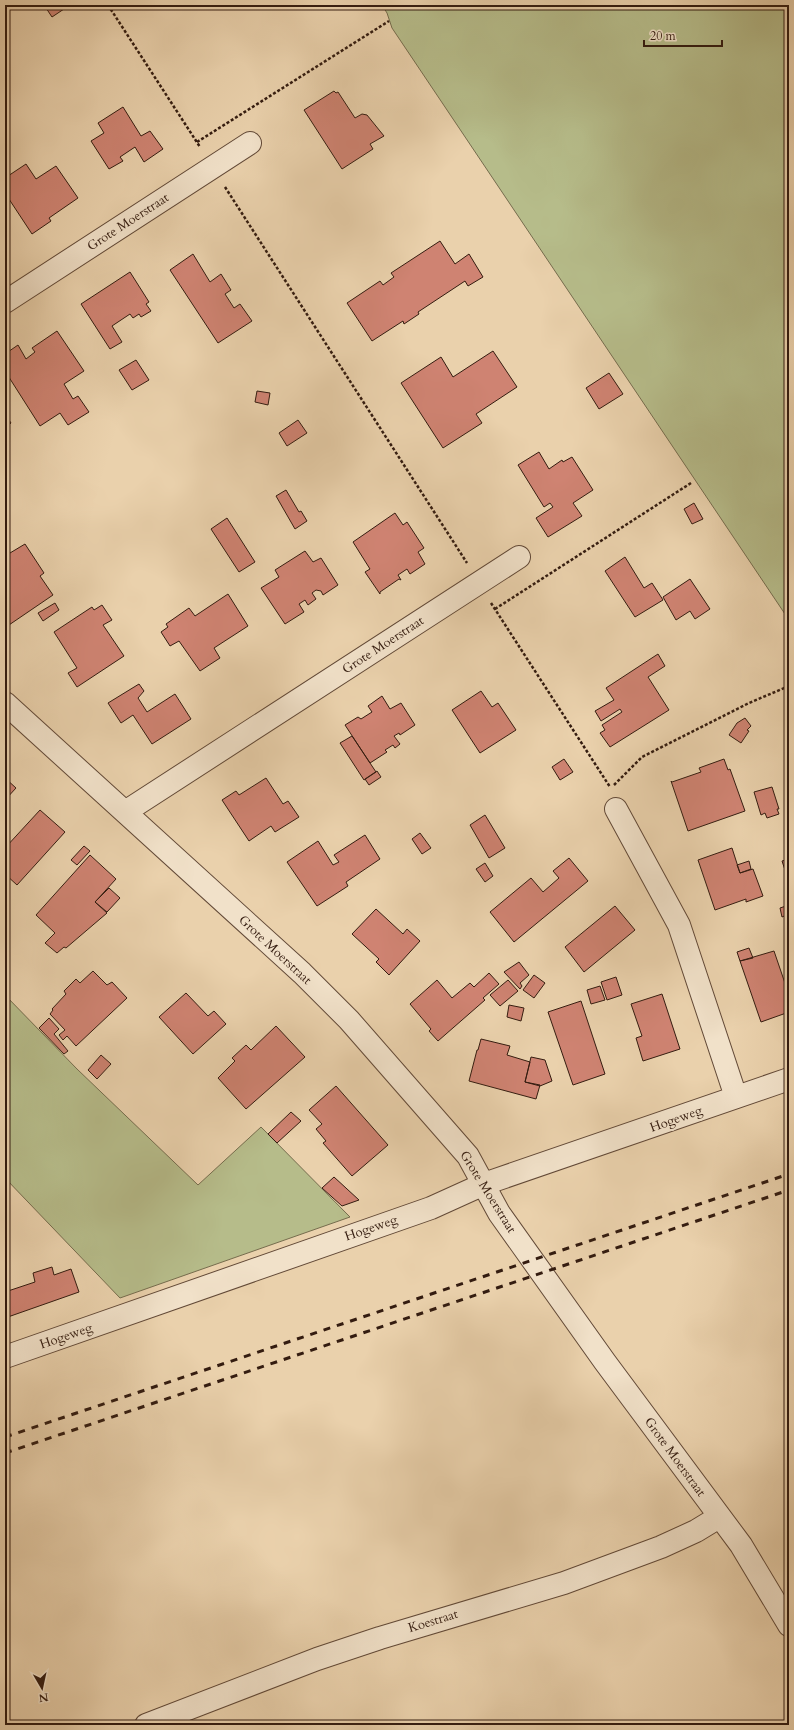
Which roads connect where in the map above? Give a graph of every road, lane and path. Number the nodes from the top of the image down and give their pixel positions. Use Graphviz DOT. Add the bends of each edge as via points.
graph roads {
  1 [pos="108,5"];
  2 [pos="389,21"];
  3 [pos="197,142"];
  4 [pos="250,143"];
  5 [pos="213,168"];
  6 [pos="5,302"];
  7 [pos="691,483"];
  8 [pos="519,556"];
  9 [pos="479,583"];
  10 [pos="494,609"];
  11 [pos="789,686"];
  12 [pos="5,703"];
  13 [pos="616,809"];
  14 [pos="125,812"];
  15 [pos="789,1079"];
  16 [pos="736,1097"];
  17 [pos="484,1184"];
  18 [pos="5,1357"];
  19 [pos="719,1517"];
  20 [pos="789,1625"];
  21 [pos="146,1725"];
  1 -- 3 [label="path"];
  2 -- 3 [label="path"];
  3 -- 5 [label="path"];
  4 -- 5 [label="street, Grote Moerstraat"];
  5 -- 6 [label="street, Grote Moerstraat"];
  5 -- 9 [label="path"];
  7 -- 10 [label="path"];
  8 -- 9 [label="street, Grote Moerstraat"];
  9 -- 10 [label="path"];
  9 -- 14 [label="street, Grote Moerstraat"];
  10 -- 11 [label="path" via="611,788 642,757 749,703"];
  12 -- 14 [label="street, Grote Moerstraat"];
  13 -- 16 [label="street" via="679,925"];
  14 -- 17 [label="street, Grote Moerstraat" via="302,973 349,1020 468,1156"];
  15 -- 16 [label="street, Hogeweg"];
  16 -- 17 [label="street, Hogeweg"];
  17 -- 18 [label="street, Hogeweg" via="431,1208"];
  17 -- 19 [label="street, Grote Moerstraat" via="499,1212 591,1343"];
  19 -- 20 [label="street, Grote Moerstraat" via="741,1545"];
  19 -- 21 [label="street, Koestraat" via="661,1547 564,1583 359,1645"];
}
